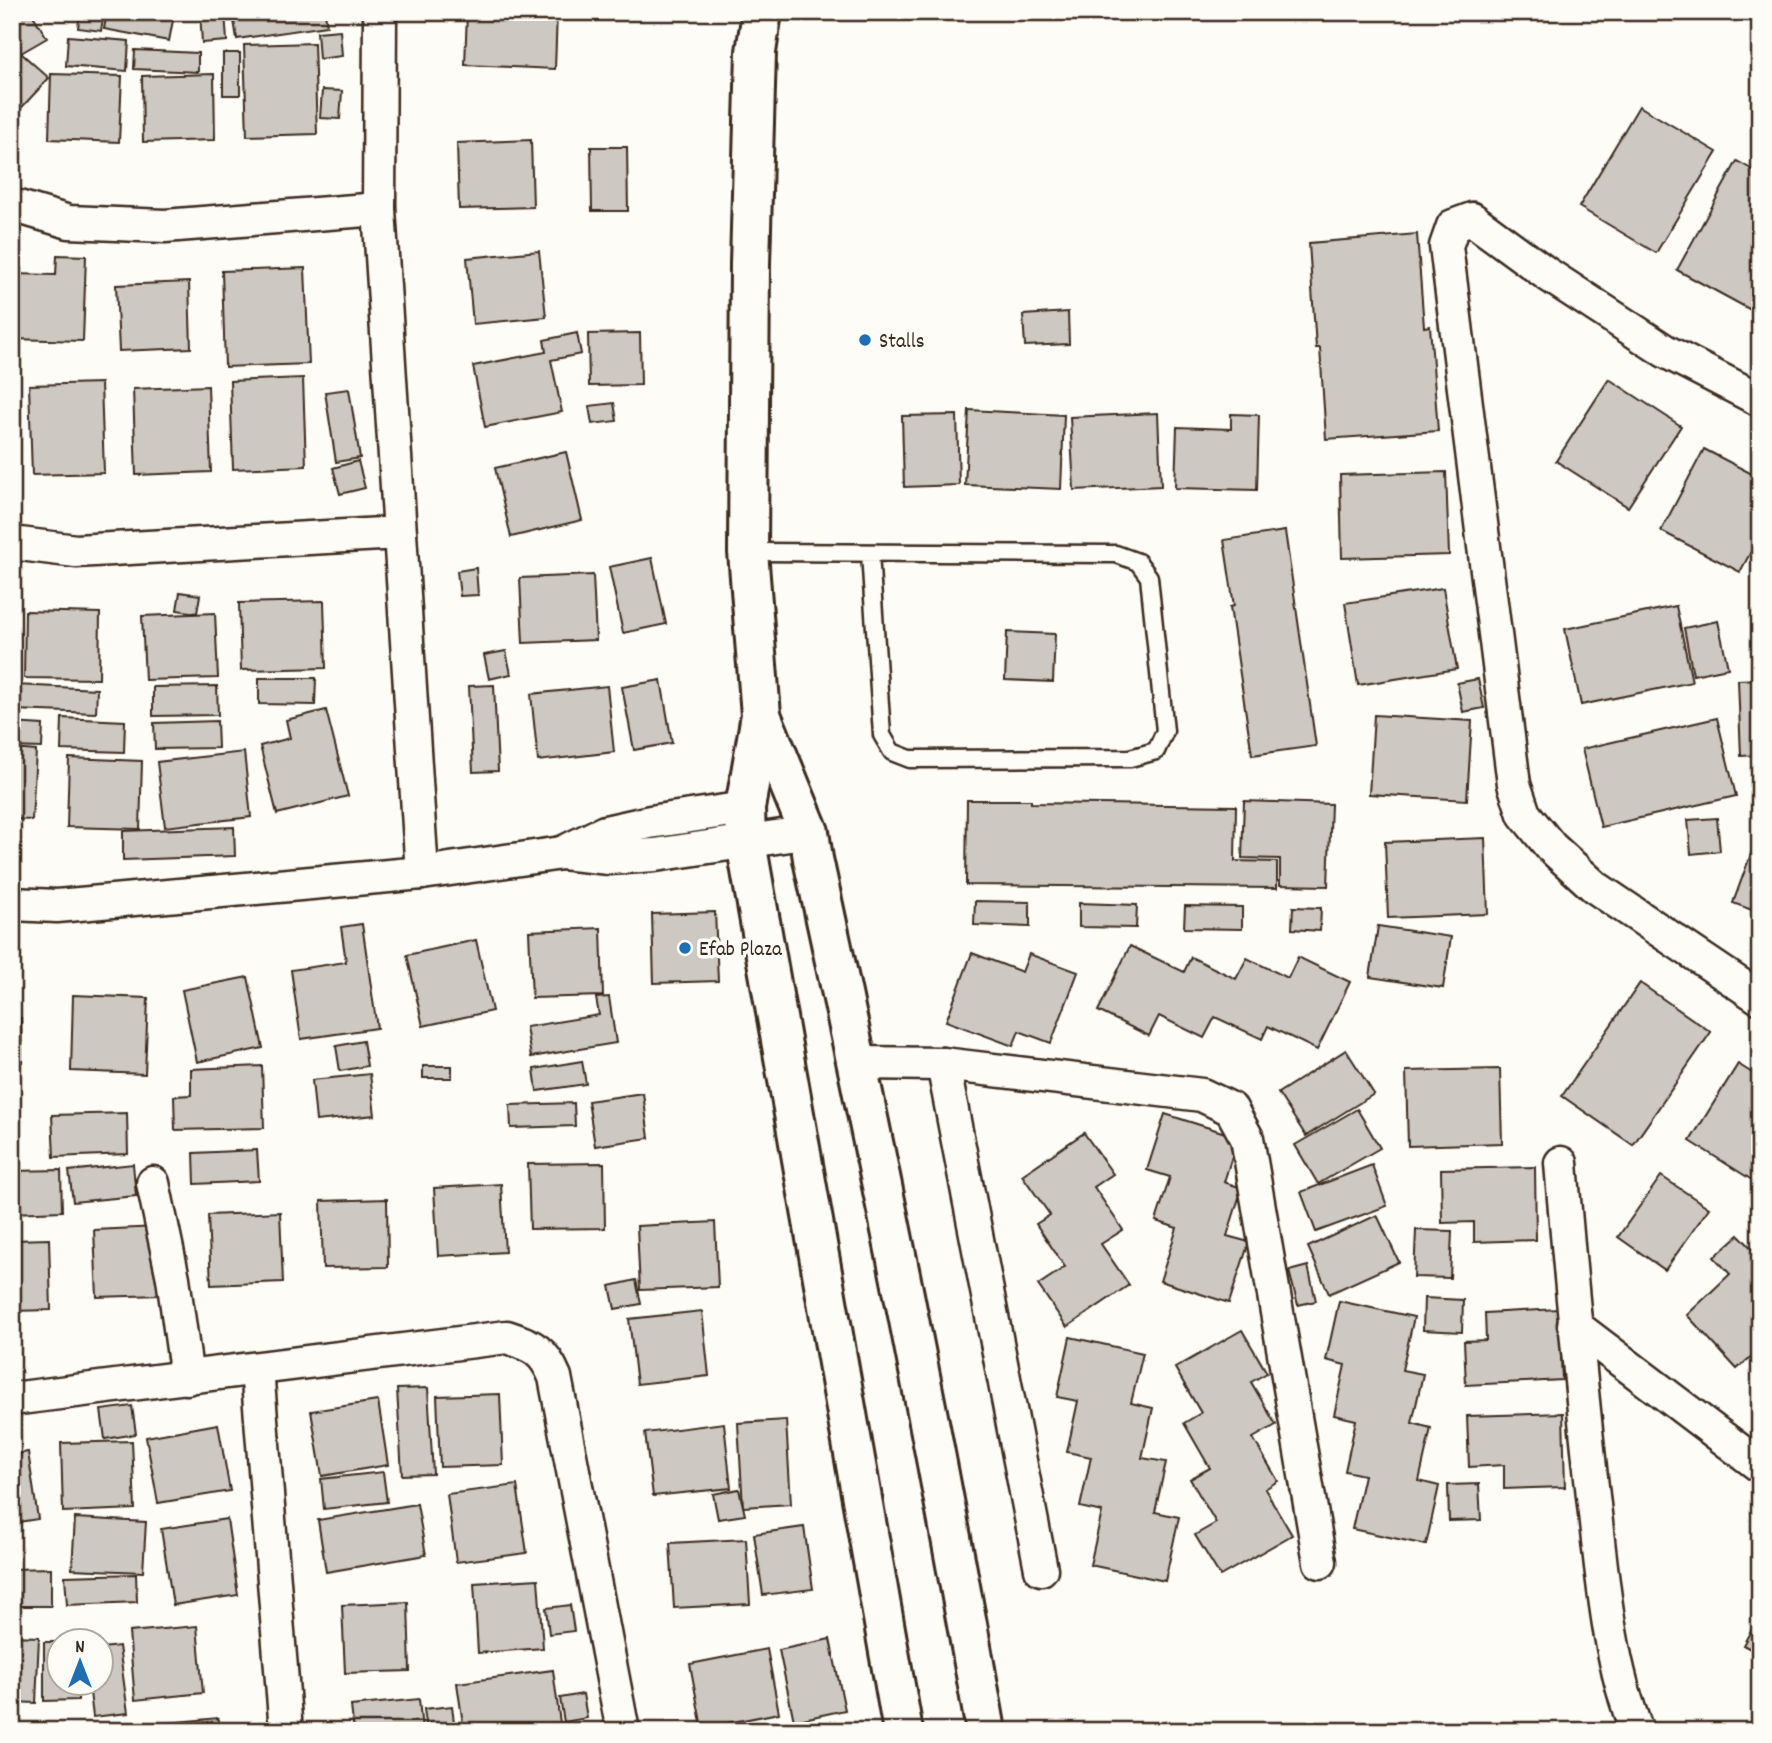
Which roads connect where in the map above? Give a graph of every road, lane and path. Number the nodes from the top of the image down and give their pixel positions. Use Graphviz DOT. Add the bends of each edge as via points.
graph roads {
  1 [pos="380,12"];
  2 [pos="762,12"];
  3 [pos="12,205"];
  4 [pos="379,209"];
  5 [pos="1760,400"];
  6 [pos="400,533"];
  7 [pos="12,542"];
  8 [pos="748,552"];
  9 [pos="870,553"];
  10 [pos="761,715"];
  11 [pos="745,825"];
  12 [pos="809,832"];
  13 [pos="422,873"];
  14 [pos="12,905"];
  15 [pos="1760,998"];
  16 [pos="857,1063"];
  17 [pos="943,1065"];
  18 [pos="1561,1163"];
  19 [pos="153,1182"];
  20 [pos="1574,1325"];
  21 [pos="257,1369"];
  22 [pos="187,1378"];
  23 [pos="12,1399"];
  24 [pos="1760,1466"];
  25 [pos="1320,1562"];
  26 [pos="1041,1569"];
  27 [pos="286,1731"];
  28 [pos="623,1731"];
  29 [pos="903,1731"];
  30 [pos="986,1731"];
  31 [pos="1637,1731"];
  1 -- 4 [label="street"];
  2 -- 8 [label="street" via="756,52 750,264"];
  3 -- 4 [label="street" via="69,222 165,226"];
  4 -- 6 [label="street"];
  5 -- 15 [label="street" via="1665,351 1472,219 1453,226 1446,246 1514,785 1524,814 1551,847 1595,887"];
  6 -- 7 [label="street" via="76,551"];
  6 -- 13 [label="street"];
  8 -- 9 [label="lane"];
  8 -- 10 [label="street"];
  9 -- 9 [label="lane" via="1116,554 1138,562 1149,577 1165,731 1156,751 1130,758 910,759 892,752 882,735"];
  10 -- 11 [label="street"];
  10 -- 12 [label="street"];
  11 -- 12 [label="street"];
  11 -- 13 [label="street" via="655,855 609,858 562,853"];
  11 -- 29 [label="street"];
  12 -- 16 [label="street"];
  13 -- 14 [label="street" via="57,906"];
  16 -- 17 [label="street"];
  16 -- 30 [label="street"];
  17 -- 25 [label="street" via="1202,1096 1231,1109 1247,1138"];
  17 -- 26 [label="street"];
  18 -- 20 [label="street"];
  19 -- 22 [label="street"];
  20 -- 24 [label="street"];
  20 -- 31 [label="street" via="1604,1597 1626,1704"];
  21 -- 22 [label="street"];
  21 -- 27 [label="street"];
  21 -- 28 [label="street" via="507,1337 533,1346 548,1360"];
  22 -- 23 [label="street"];
}
